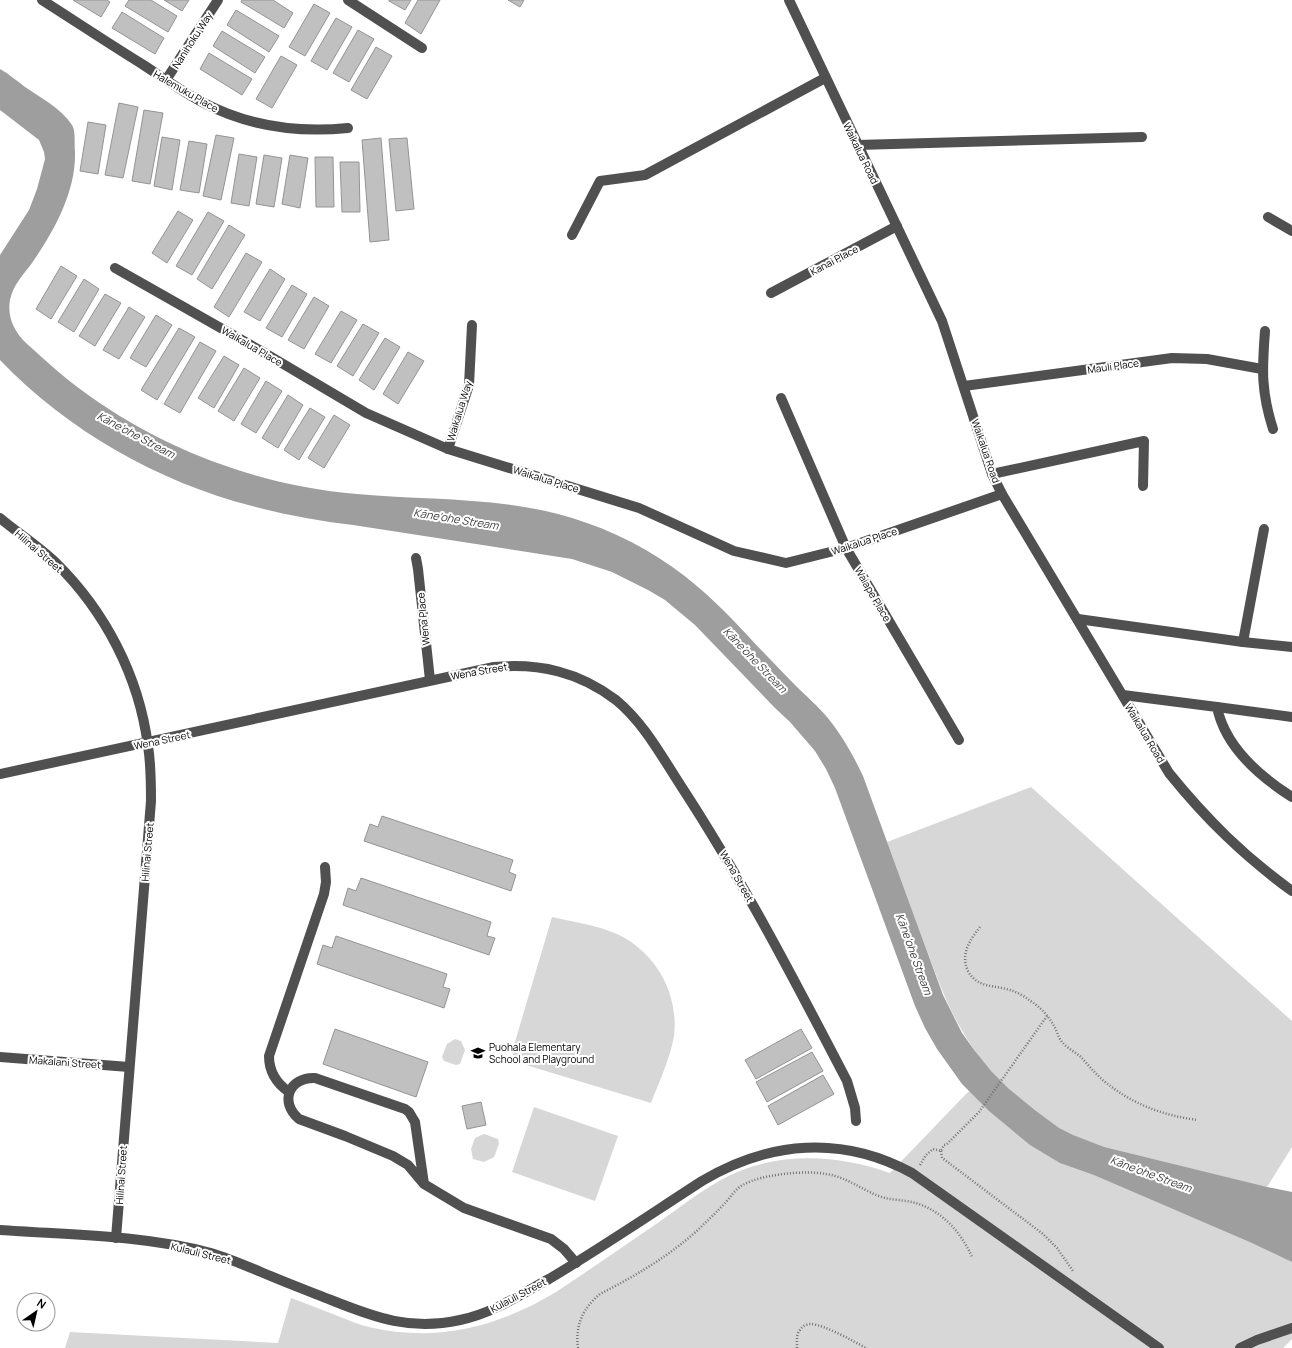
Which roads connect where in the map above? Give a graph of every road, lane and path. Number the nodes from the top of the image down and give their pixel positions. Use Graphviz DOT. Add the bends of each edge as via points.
graph roads {
  1 [pos="42,0"];
  2 [pos="218,0"];
  3 [pos="348,0"];
  4 [pos="789,0"];
  5 [pos="422,48"];
  6 [pos="825,78"];
  7 [pos="166,80"];
  8 [pos="348,128"];
  9 [pos="1142,137"];
  10 [pos="857,145"];
  11 [pos="1268,217"];
  12 [pos="897,226"];
  13 [pos="1292,231"];
  14 [pos="572,235"];
  15 [pos="115,268"];
  16 [pos="771,293"];
  17 [pos="472,325"];
  18 [pos="1265,331"];
  19 [pos="1262,369"];
  20 [pos="964,386"];
  21 [pos="781,398"];
  22 [pos="1273,428"];
  23 [pos="448,449"];
  24 [pos="992,474"];
  25 [pos="1143,486"];
  26 [pos="1002,494"];
  27 [pos="0,518"];
  28 [pos="1264,529"];
  29 [pos="846,548"];
  30 [pos="416,558"];
  31 [pos="1078,619"];
  32 [pos="1243,642"];
  33 [pos="1292,647"];
  34 [pos="430,680"];
  35 [pos="1122,695"];
  36 [pos="1217,707"];
  37 [pos="1292,717"];
  38 [pos="959,740"];
  39 [pos="148,743"];
  40 [pos="0,774"];
  41 [pos="1292,797"];
  42 [pos="325,867"];
  43 [pos="1292,891"];
  44 [pos="980,927"];
  45 [pos="1047,1016"];
  46 [pos="0,1058"];
  47 [pos="129,1067"];
  48 [pos="289,1092"];
  49 [pos="1198,1120"];
  50 [pos="856,1121"];
  51 [pos="940,1151"];
  52 [pos="915,1175"];
  53 [pos="424,1184"];
  54 [pos="0,1230"];
  55 [pos="1043,1234"];
  56 [pos="116,1238"];
  57 [pos="972,1257"];
  58 [pos="576,1263"];
  59 [pos="1292,1328"];
  60 [pos="578,1348"];
  61 [pos="797,1348"];
  62 [pos="866,1348"];
  63 [pos="1159,1348"];
  64 [pos="1240,1348"];
  1 -- 7 [label="street, Halemuku Place"];
  2 -- 7 [label="street, Nanihoku Way"];
  3 -- 5 [label="street"];
  4 -- 6 [label="street, Waikalua Road"];
  6 -- 10 [label="street, Waikalua Road"];
  6 -- 14 [label="street" via="645,175 600,181"];
  7 -- 8 [label="street, Halemuku Place" via="219,111 258,124 303,130"];
  9 -- 10 [label="street"];
  10 -- 12 [label="street, Waikalua Road"];
  11 -- 13 [label="street"];
  12 -- 16 [label="street, Kanai Place"];
  12 -- 20 [label="street, Waikalua Road" via="942,321"];
  15 -- 23 [label="street, Waikalua Place" via="366,412"];
  17 -- 23 [label="street, Waikalua Way" via="469,385"];
  18 -- 19 [label="street"];
  19 -- 20 [label="street, Mauli Place" via="1206,359 1172,358"];
  19 -- 22 [label="street" via="1265,401"];
  20 -- 24 [label="street, Waikalua Road"];
  21 -- 29 [label="street, Waiape Place"];
  23 -- 29 [label="street, Waikalua Place" via="639,508 734,551 786,563"];
  24 -- 25 [label="street" via="1144,441"];
  24 -- 26 [label="street, Waikalua Road"];
  26 -- 29 [label="street, Waikalua Place"];
  26 -- 31 [label="street, Waikalua Road"];
  27 -- 39 [label="street, Hilinai Street" via="54,562 104,622 128,670 139,701"];
  28 -- 32 [label="street"];
  29 -- 38 [label="street, Waiape Place"];
  30 -- 34 [label="street, Wena Place"];
  31 -- 32 [label="street"];
  31 -- 35 [label="street, Waikalua Road"];
  32 -- 33 [label="street"];
  34 -- 39 [label="street, Wena Street"];
  34 -- 50 [label="street, Wena Street" via="494,667 544,668 576,677 590,684 613,698 629,712 713,835 759,915 847,1081"];
  35 -- 36 [label="street"];
  35 -- 43 [label="street, Waikalua Road" via="1169,773 1190,800 1234,845"];
  36 -- 37 [label="street"];
  36 -- 41 [label="street" via="1224,730 1235,747 1267,779"];
  39 -- 40 [label="street, Wena Street"];
  39 -- 47 [label="street, Hilinai Street" via="151,801"];
  42 -- 48 [label="street" via="324,894 269,1056 273,1076"];
  44 -- 45 [label="path" via="966,952 966,966 973,978 984,985 1020,994"];
  45 -- 49 [label="path" via="1062,1042 1079,1055 1108,1085 1124,1096 1154,1110"];
  45 -- 51 [label="path" via="979,1112"];
  46 -- 47 [label="street, Makalani Street"];
  47 -- 56 [label="street, Hilinai Street"];
  48 -- 53 [label="street" via="289,1105 299,1119 393,1156 408,1165"];
  48 -- 53 [label="street" via="302,1079 315,1078 410,1112 415,1122"];
  51 -- 52 [label="path" via="933,1149 926,1155"];
  51 -- 55 [label="path" via="942,1158"];
  52 -- 58 [label="street, Kulauli Street" via="895,1164 864,1153 834,1148 799,1148 759,1155 720,1170"];
  52 -- 63 [label="street, Kulauli Street"];
  53 -- 58 [label="street" via="464,1208 551,1238"];
  54 -- 56 [label="street, Kulauli Street"];
  56 -- 58 [label="street, Kulauli Street" via="162,1243 212,1254 368,1315 398,1322 423,1324 441,1324 495,1309"];
  57 -- 60 [label="path" via="952,1226 923,1206 888,1199 841,1177 826,1174 811,1172 759,1178 736,1190 700,1228 660,1260 593,1300 586,1307 579,1322"];
  59 -- 64 [label="street"];
  61 -- 62 [label="path" via="798,1332 808,1324 831,1331"];
}
